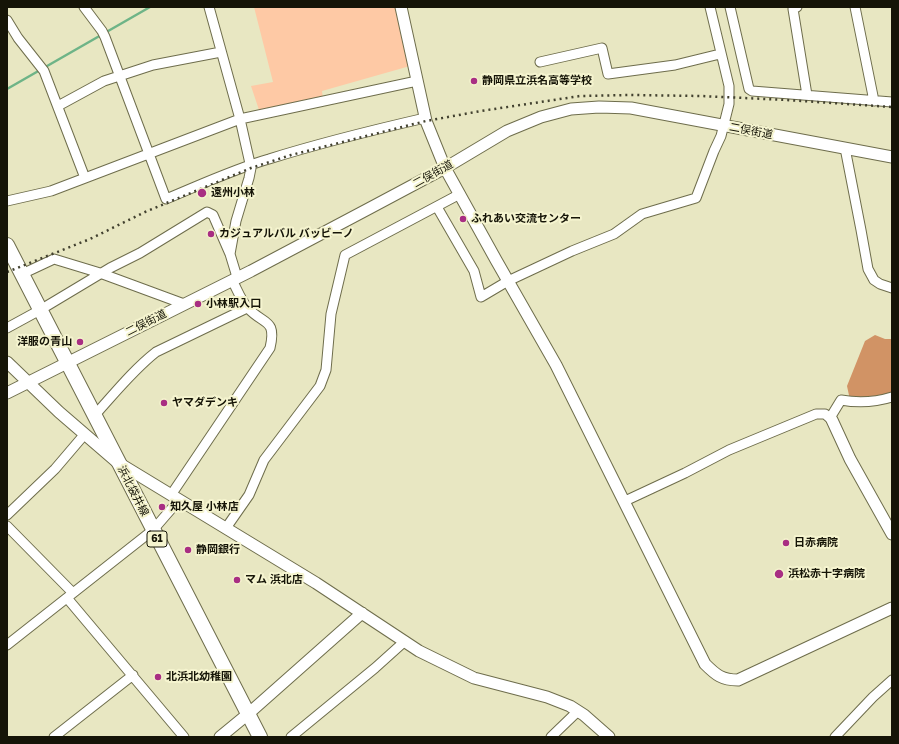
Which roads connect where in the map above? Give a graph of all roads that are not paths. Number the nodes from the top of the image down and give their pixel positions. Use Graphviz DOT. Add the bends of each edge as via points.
graph roads {
  1 [pos="84,7"];
  2 [pos="209,7"];
  3 [pos="401,7"];
  4 [pos="710,7"];
  5 [pos="730,7"];
  6 [pos="797,7"];
  7 [pos="855,7"];
  8 [pos="7,20"];
  9 [pos="221,52"];
  10 [pos="720,54"];
  11 [pos="540,62"];
  12 [pos="120,76"];
  13 [pos="417,81"];
  14 [pos="807,94"];
  15 [pos="874,101"];
  16 [pos="892,102"];
  17 [pos="58,106"];
  18 [pos="425,118"];
  19 [pos="240,119"];
  20 [pos="723,126"];
  21 [pos="845,148"];
  22 [pos="149,154"];
  23 [pos="892,157"];
  24 [pos="250,165"];
  25 [pos="446,168"];
  26 [pos="85,178"];
  27 [pos="460,194"];
  28 [pos="7,201"];
  29 [pos="437,207"];
  30 [pos="7,245"];
  31 [pos="230,254"];
  32 [pos="22,274"];
  33 [pos="100,274"];
  34 [pos="235,278"];
  35 [pos="508,281"];
  36 [pos="892,288"];
  37 [pos="184,304"];
  38 [pos="247,308"];
  39 [pos="40,310"];
  40 [pos="7,328"];
  41 [pos="7,362"];
  42 [pos="68,362"];
  43 [pos="28,382"];
  44 [pos="7,393"];
  45 [pos="892,397"];
  46 [pos="94,416"];
  47 [pos="831,419"];
  48 [pos="84,435"];
  49 [pos="117,462"];
  50 [pos="175,497"];
  51 [pos="625,501"];
  52 [pos="7,515"];
  53 [pos="7,526"];
  54 [pos="226,528"];
  55 [pos="153,530"];
  56 [pos="892,534"];
  57 [pos="70,595"];
  58 [pos="892,608"];
  59 [pos="362,613"];
  60 [pos="405,641"];
  61 [pos="7,645"];
  62 [pos="133,674"];
  63 [pos="892,680"];
  64 [pos="578,711"];
  65 [pos="248,714"];
  66 [pos="54,737"];
  67 [pos="184,737"];
  68 [pos="220,737"];
  69 [pos="260,737"];
  70 [pos="291,737"];
  71 [pos="551,737"];
  72 [pos="609,737"];
  73 [pos="835,737"];
  1 -- 12 [label="street" via="104,34"];
  2 -- 9 [label="street"];
  3 -- 13 [label="street"];
  4 -- 10 [label="street"];
  5 -- 14 [label="street" via="749,89"];
  6 -- 14 [label="street" via="793,9"];
  7 -- 15 [label="street"];
  8 -- 17 [label="street" via="43,69"];
  9 -- 12 [label="street" via="152,65"];
  9 -- 19 [label="street"];
  10 -- 11 [label="street" via="675,65 608,74 602,48"];
  10 -- 20 [label="street" via="729,86 729,104"];
  12 -- 17 [label="street" via="104,81"];
  12 -- 22 [label="street"];
  13 -- 18 [label="street"];
  13 -- 19 [label="street"];
  14 -- 15 [label="street"];
  15 -- 16 [label="street"];
  17 -- 26 [label="street"];
  18 -- 24 [label="street"];
  18 -- 25 [label="street"];
  19 -- 22 [label="street"];
  19 -- 24 [label="street"];
  20 -- 21 [label="street, 二俣街道"];
  20 -- 25 [label="street, 二俣街道" via="631,108 571,109 541,117 507,131"];
  20 -- 35 [label="street" via="696,198 642,214 614,234"];
  21 -- 23 [label="street, 二俣街道"];
  21 -- 36 [label="street" via="868,269 874,280"];
  22 -- 24 [label="street" via="166,199"];
  22 -- 26 [label="street"];
  24 -- 31 [label="street"];
  25 -- 27 [label="street"];
  25 -- 34 [label="street, 二俣街道"];
  26 -- 28 [label="street" via="51,191"];
  27 -- 29 [label="street"];
  27 -- 35 [label="street"];
  29 -- 35 [label="street" via="474,271 482,297"];
  29 -- 54 [label="street" via="345,255 331,314 326,370 320,386 264,460 249,495"];
  30 -- 32 [label="main road, 浜北袋井線 / 61"];
  31 -- 33 [label="street" via="213,215 207,212"];
  31 -- 34 [label="street"];
  32 -- 33 [label="street" via="54,259"];
  32 -- 39 [label="main road, 浜北袋井線 / 61"];
  33 -- 37 [label="street"];
  33 -- 39 [label="street"];
  34 -- 37 [label="street, 二俣街道"];
  34 -- 38 [label="street"];
  35 -- 51 [label="street" via="556,365"];
  37 -- 42 [label="street, 二俣街道"];
  38 -- 46 [label="street" via="156,352"];
  38 -- 50 [label="street" via="272,330 270,348"];
  39 -- 40 [label="street"];
  39 -- 42 [label="main road, 浜北袋井線 / 61"];
  41 -- 43 [label="street"];
  42 -- 43 [label="street, 二俣街道"];
  42 -- 46 [label="main road, 浜北袋井線 / 61"];
  43 -- 44 [label="street, 二俣街道"];
  43 -- 48 [label="street"];
  45 -- 47 [label="street" via="885,400 853,402 841,400"];
  46 -- 49 [label="main road, 浜北袋井線 / 61"];
  47 -- 51 [label="street" via="825,414 816,414 794,422 729,450"];
  47 -- 56 [label="street"];
  48 -- 49 [label="street"];
  48 -- 52 [label="street" via="56,469"];
  49 -- 50 [label="street"];
  49 -- 55 [label="main road, 浜北袋井線 / 61"];
  50 -- 54 [label="street"];
  50 -- 55 [label="street"];
  51 -- 58 [label="street" via="705,664 717,676 738,680"];
  53 -- 57 [label="street"];
  54 -- 59 [label="street"];
  55 -- 57 [label="street"];
  55 -- 65 [label="main road, 浜北袋井線 / 61"];
  57 -- 61 [label="street"];
  57 -- 62 [label="street"];
  59 -- 60 [label="street"];
  59 -- 65 [label="street"];
  60 -- 64 [label="street" via="419,651 474,678 547,697"];
  60 -- 70 [label="street"];
  62 -- 66 [label="street"];
  62 -- 67 [label="street"];
  63 -- 73 [label="street"];
  64 -- 71 [label="street"];
  64 -- 72 [label="street"];
  65 -- 68 [label="street"];
  65 -- 69 [label="main road, 浜北袋井線 / 61"];
}
